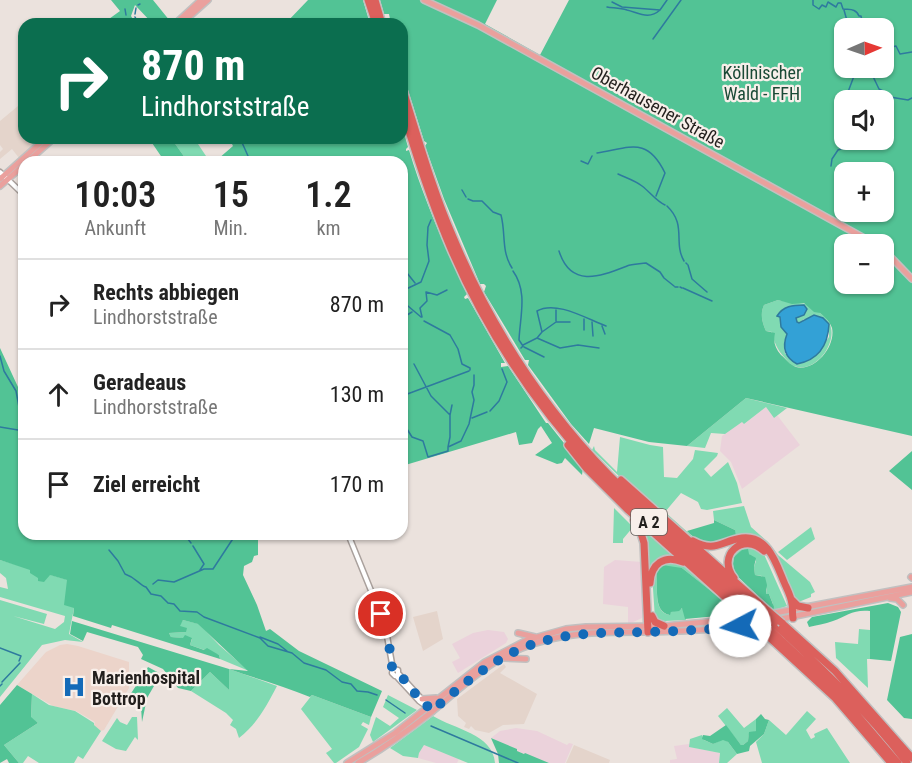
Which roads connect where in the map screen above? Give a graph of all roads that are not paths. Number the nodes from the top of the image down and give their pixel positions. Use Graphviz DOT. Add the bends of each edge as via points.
graph roads {
  1 [pos="201,0"];
  2 [pos="208,0"];
  3 [pos="368,0"];
  4 [pos="375,0"];
  5 [pos="424,0"];
  6 [pos="182,18"];
  7 [pos="188,18"];
  8 [pos="374,18"];
  9 [pos="380,18"];
  10 [pos="408,106"];
  11 [pos="408,126"];
  12 [pos="39,144"];
  13 [pos="47,144"];
  14 [pos="26,156"];
  15 [pos="34,156"];
  16 [pos="18,163"];
  17 [pos="18,168"];
  18 [pos="3,176"];
  19 [pos="0,186"];
  20 [pos="18,190"];
  21 [pos="857,234"];
  22 [pos="894,260"];
  23 [pos="912,279"];
  24 [pos="555,422"];
  25 [pos="577,440"];
  26 [pos="628,510"];
  27 [pos="672,525"];
  28 [pos="350,540"];
  29 [pos="699,574"];
  30 [pos="912,587"];
  31 [pos="912,592"];
  32 [pos="748,593"];
  33 [pos="889,598"];
  34 [pos="791,600"];
  35 [pos="903,605"];
  36 [pos="808,608"];
  37 [pos="764,611"];
  38 [pos="793,614"];
  39 [pos="652,615"];
  40 [pos="749,616"];
  41 [pos="778,624"];
  42 [pos="741,625"];
  43 [pos="664,626"];
  44 [pos="762,626"];
  45 [pos="650,629"];
  46 [pos="518,633"];
  47 [pos="537,637"];
  48 [pos="502,658"];
  49 [pos="526,659"];
  50 [pos="397,675"];
  51 [pos="438,698"];
  52 [pos="422,699"];
  53 [pos="429,708"];
  54 [pos="878,747"];
  55 [pos="912,760"];
  56 [pos="360,761"];
  57 [pos="346,763"];
  58 [pos="891,763"];
  59 [pos="897,763"];
  60 [pos="906,763"];
  1 -- 6 [label="main road"];
  2 -- 7 [label="main road"];
  3 -- 8 [label="highway"];
  4 -- 9 [label="highway"];
  5 -- 21 [label="main road, Oberhausener Straße" via="491,32"];
  10 -- 25 [label="highway, A 2" via="467,270 524,370"];
  11 -- 24 [label="highway, A 2" via="434,206 465,280 504,352"];
  12 -- 14 [label="main road"];
  13 -- 15 [label="main road"];
  16 -- 18 [label="main road"];
  17 -- 18 [label="main road"];
  18 -- 19 [label="main road"];
  18 -- 20 [label="street"];
  22 -- 23 [label="main road"];
  24 -- 26 [label="highway" via="587,469"];
  24 -- 40 [label="highway, A 2" via="619,494"];
  25 -- 27 [label="highway" via="584,442"];
  25 -- 37 [label="highway, A 2" via="640,504"];
  26 -- 29 [label="highway"];
  26 -- 45 [label="highway" via="644,543"];
  27 -- 32 [label="highway"];
  27 -- 34 [label="highway" via="707,547 741,538 759,541 771,553"];
  28 -- 50 [label="street" via="387,629 392,674"];
  29 -- 39 [label="highway" via="674,559 656,565 651,578"];
  29 -- 40 [label="highway"];
  30 -- 36 [label="main road"];
  31 -- 33 [label="main road"];
  32 -- 37 [label="highway"];
  32 -- 38 [label="highway" via="732,576 728,562 733,550 746,543 757,545 766,554"];
  33 -- 35 [label="main road"];
  33 -- 38 [label="main road"];
  34 -- 36 [label="highway"];
  34 -- 38 [label="highway"];
  36 -- 38 [label="main road"];
  37 -- 41 [label="highway, bridge"];
  38 -- 40 [label="main road"];
  38 -- 42 [label="main road"];
  39 -- 43 [label="highway"];
  39 -- 45 [label="highway"];
  40 -- 42 [label="main road"];
  40 -- 43 [label="main road"];
  40 -- 44 [label="highway, A 2, bridge"];
  41 -- 55 [label="highway" via="835,671"];
  41 -- 60 [label="highway" via="869,715"];
  42 -- 45 [label="main road"];
  43 -- 45 [label="main road"];
  44 -- 54 [label="highway"];
  44 -- 59 [label="highway, A 2" via="840,695"];
  45 -- 47 [label="main road" via="586,627"];
  45 -- 48 [label="main road" via="559,636"];
  46 -- 47 [label="main road"];
  47 -- 51 [label="main road" via="485,662"];
  48 -- 49 [label="main road"];
  48 -- 53 [label="main road"];
  50 -- 52 [label="street"];
  50 -- 53 [label="street"];
  51 -- 52 [label="main road"];
  51 -- 53 [label="main road"];
  52 -- 53 [label="street"];
  53 -- 56 [label="main road"];
  54 -- 58 [label="highway"];
  54 -- 59 [label="highway"];
  56 -- 57 [label="main road"];
}
